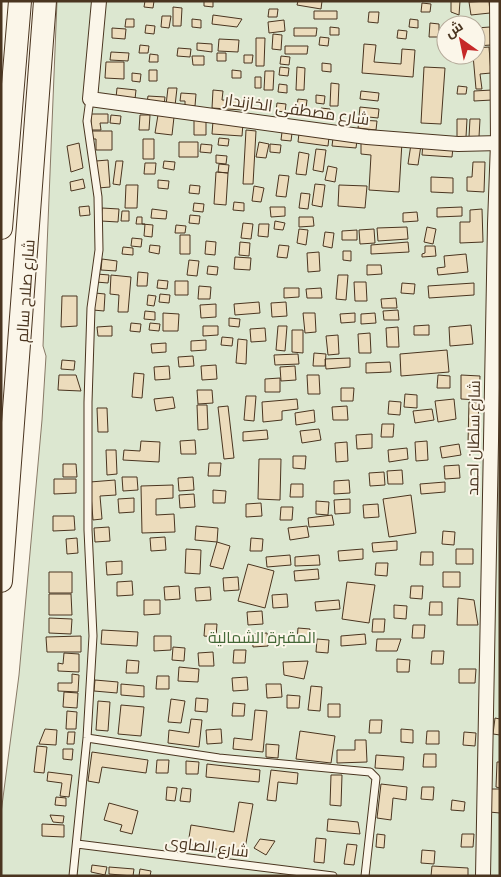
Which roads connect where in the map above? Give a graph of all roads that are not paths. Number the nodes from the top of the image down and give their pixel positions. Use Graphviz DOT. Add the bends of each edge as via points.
graph roads {
  1 [pos="20,1"];
  2 [pos="45,1"];
  3 [pos="100,1"];
  4 [pos="497,1"];
  5 [pos="90,99"];
  6 [pos="6,120"];
  7 [pos="499,143"];
  8 [pos="1,228"];
  9 [pos="1,581"];
  10 [pos="87,738"];
  11 [pos="77,844"];
  12 [pos="74,876"];
  13 [pos="333,876"];
  14 [pos="365,876"];
  15 [pos="483,876"];
  1 -- 6 [label="highway, شارع صلاح سالم"];
  2 -- 9 [label="highway, شارع صلاح سالم"];
  3 -- 5 [label="street"];
  4 -- 7 [label="street, شارع سلطان احمد"];
  5 -- 7 [label="street, شارع مصطفى الخازندار" via="367,137 458,144"];
  5 -- 10 [label="lane" via="87,121 98,196 99,250 91,308 88,402 88,530 93,636"];
  6 -- 8 [label="highway, شارع صلاح سالم"];
  7 -- 15 [label="street, شارع سلطان احمد"];
  10 -- 11 [label="lane"];
  10 -- 14 [label="lane" via="219,758 370,772 376,778"];
  11 -- 12 [label="lane"];
  11 -- 13 [label="lane, شارع الصاوى"];
}
